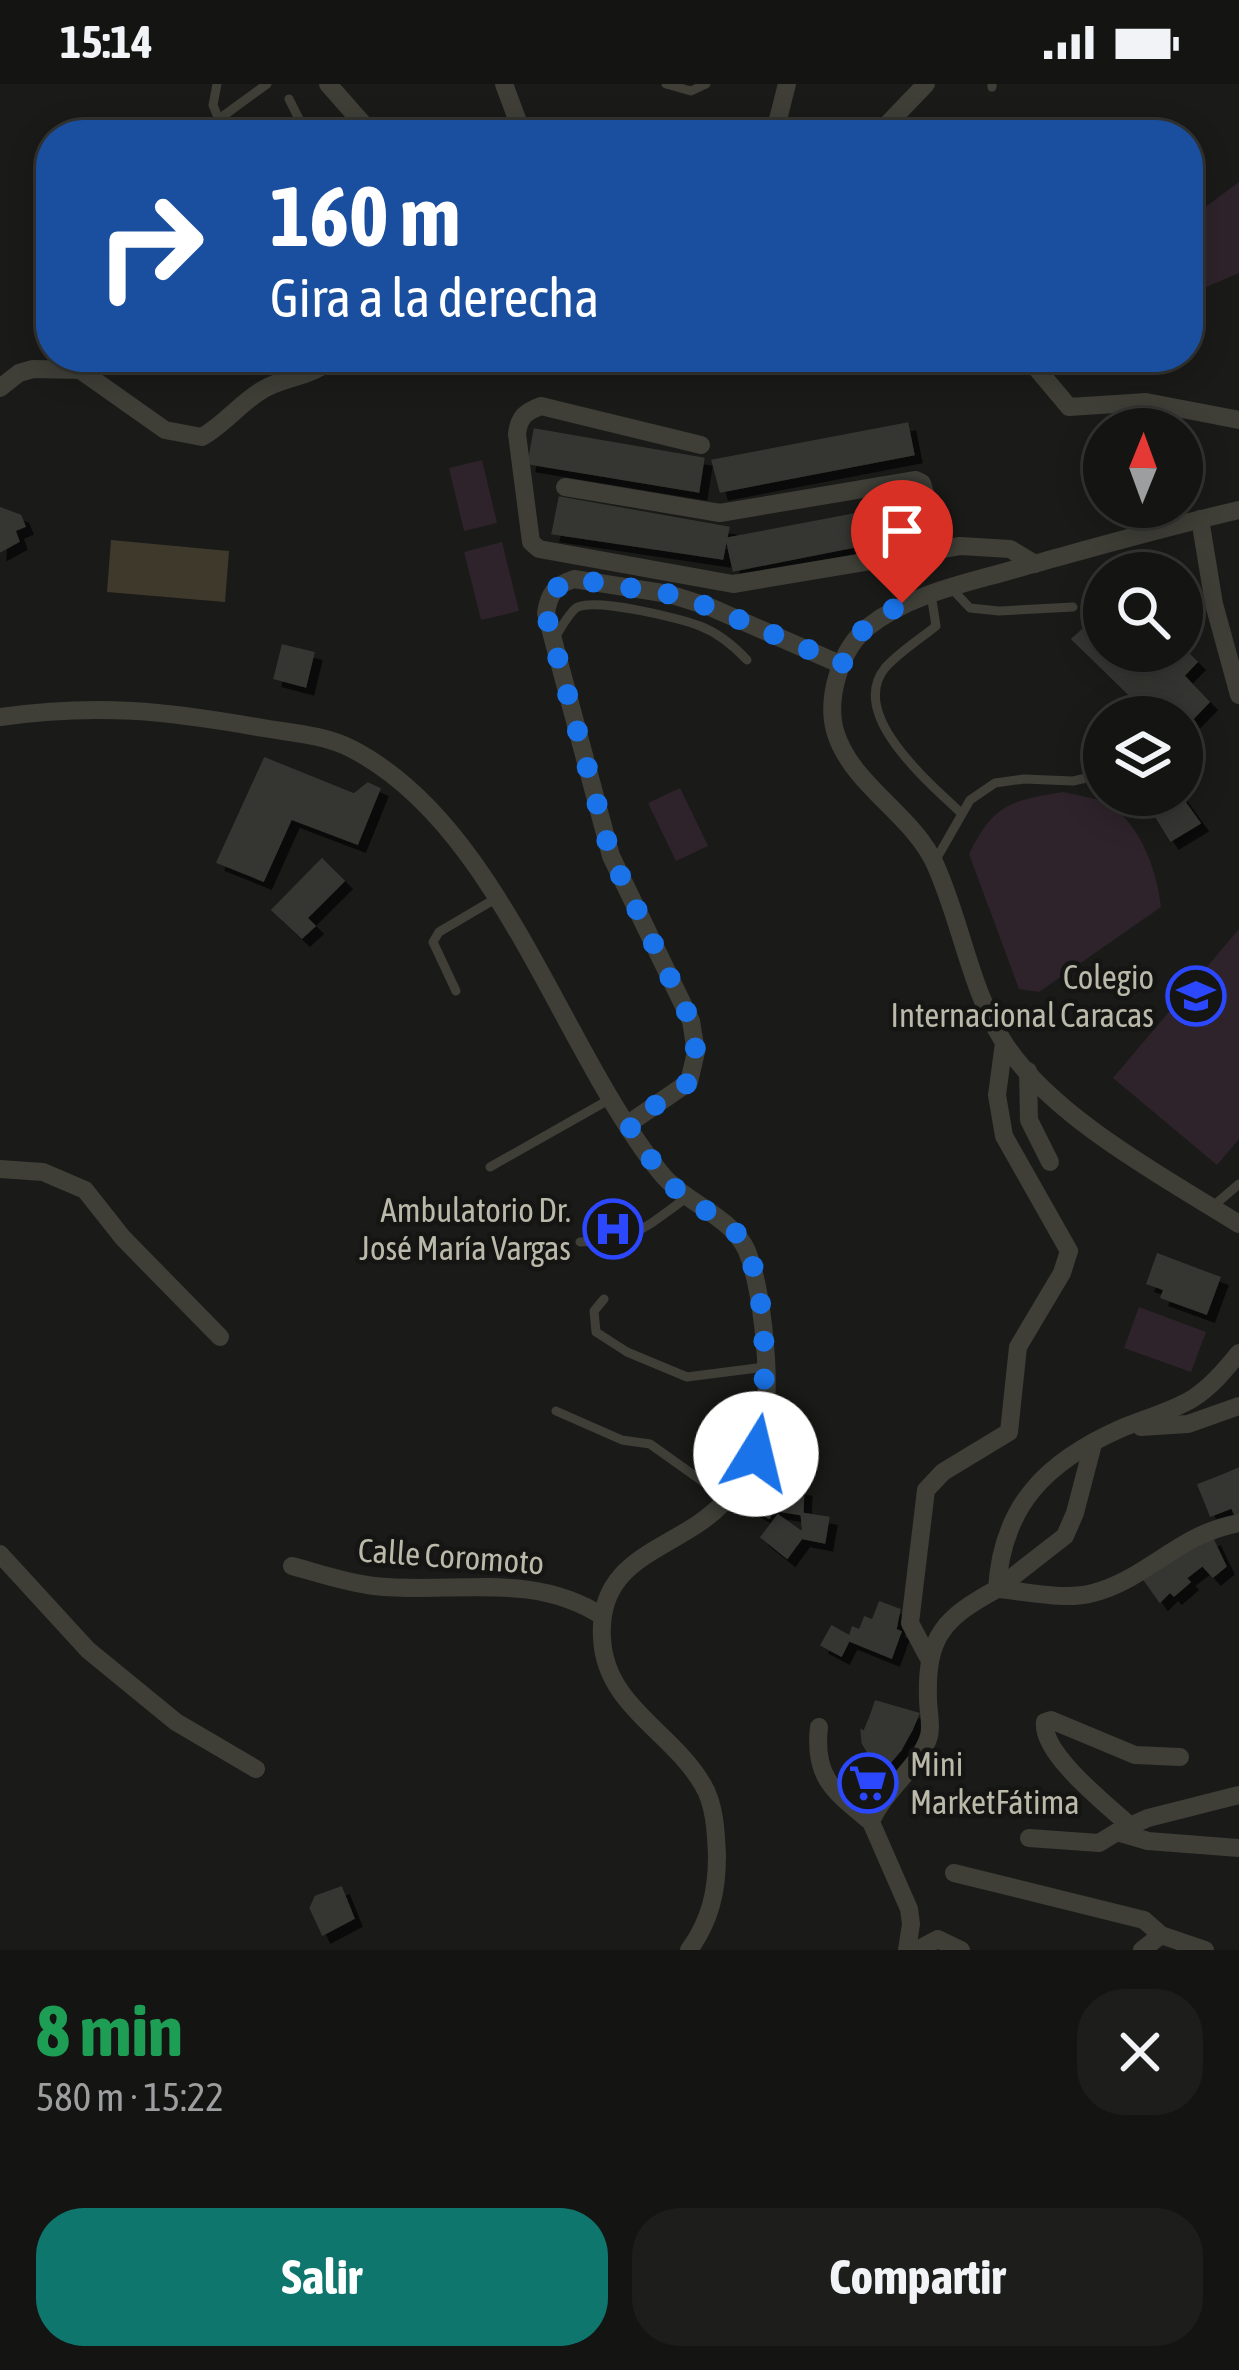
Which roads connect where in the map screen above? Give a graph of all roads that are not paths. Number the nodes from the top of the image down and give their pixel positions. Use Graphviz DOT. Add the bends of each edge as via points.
graph roads {
  1 [pos="217,84"];
  2 [pos="266,84"];
  3 [pos="328,84"];
  4 [pos="504,84"];
  5 [pos="666,84"];
  6 [pos="706,84"];
  7 [pos="787,84"];
  8 [pos="926,84"];
  9 [pos="290,99"];
  10 [pos="219,119"];
  11 [pos="300,120"];
  12 [pos="360,120"];
  13 [pos="517,120"];
  14 [pos="778,120"];
  15 [pos="891,120"];
  16 [pos="36,369"];
  17 [pos="83,372"];
  18 [pos="312,372"];
  19 [pos="1040,372"];
  20 [pos="0,388"];
  21 [pos="1239,420"];
  22 [pos="701,445"];
  23 [pos="565,488"];
  24 [pos="1239,511"];
  25 [pos="1203,519"];
  26 [pos="1169,528"];
  27 [pos="1200,528"];
  28 [pos="942,549"];
  29 [pos="1035,564"];
  30 [pos="951,587"];
  31 [pos="931,594"];
  32 [pos="1073,607"];
  33 [pos="553,640"];
  34 [pos="747,660"];
  35 [pos="842,664"];
  36 [pos="1239,695"];
  37 [pos="0,717"];
  38 [pos="1083,778"];
  39 [pos="961,813"];
  40 [pos="934,862"];
  41 [pos="495,898"];
  42 [pos="456,991"];
  43 [pos="1004,1043"];
  44 [pos="1028,1071"];
  45 [pos="612,1098"];
  46 [pos="628,1124"];
  47 [pos="1050,1162"];
  48 [pos="490,1167"];
  49 [pos="0,1168"];
  50 [pos="1239,1184"];
  51 [pos="686,1198"];
  52 [pos="1212,1207"];
  53 [pos="1239,1223"];
  54 [pos="580,1242"];
  55 [pos="604,1299"];
  56 [pos="220,1337"];
  57 [pos="1239,1353"];
  58 [pos="765,1367"];
  59 [pos="1239,1406"];
  60 [pos="556,1411"];
  61 [pos="1124,1427"];
  62 [pos="1093,1444"];
  63 [pos="726,1498"];
  64 [pos="1239,1523"];
  65 [pos="0,1553"];
  66 [pos="292,1567"];
  67 [pos="997,1588"];
  68 [pos="602,1616"];
  69 [pos="928,1657"];
  70 [pos="818,1727"];
  71 [pos="1180,1757"];
  72 [pos="256,1769"];
  73 [pos="1239,1796"];
  74 [pos="871,1822"];
  75 [pos="1123,1828"];
  76 [pos="1029,1838"];
  77 [pos="1239,1848"];
  78 [pos="954,1874"];
  79 [pos="1161,1935"];
  80 [pos="689,1950"];
  81 [pos="907,1950"];
  82 [pos="917,1950"];
  83 [pos="961,1950"];
  84 [pos="1142,1950"];
  85 [pos="1204,1950"];
  1 -- 10 [label="lane"];
  2 -- 10 [label="lane"];
  3 -- 12 [label="street"];
  4 -- 13 [label="street"];
  5 -- 6 [label="lane" via="691,91"];
  7 -- 14 [label="street"];
  8 -- 15 [label="street"];
  9 -- 11 [label="lane"];
  16 -- 20 [label="street"];
  17 -- 18 [label="street" via="166,430 202,437 267,387"];
  19 -- 21 [label="street" via="1069,407 1146,402"];
  22 -- 28 [label="street" via="542,406 527,411 518,434 531,542 733,584"];
  23 -- 28 [label="street" via="720,513 916,480"];
  24 -- 25 [label="street"];
  26 -- 29 [label="street"];
  27 -- 36 [label="street"];
  28 -- 29 [label="street" via="1010,549"];
  29 -- 30 [label="street"];
  30 -- 31 [label="street"];
  30 -- 32 [label="lane" via="970,608"];
  31 -- 35 [label="street" via="863,630"];
  31 -- 39 [label="lane" via="936,626 886,667 878,706 884,733"];
  33 -- 34 [label="lane" via="575,609 619,608 700,626"];
  33 -- 35 [label="street" via="548,597 574,579 710,607"];
  33 -- 46 [label="street" via="611,856 694,1036 689,1082"];
  35 -- 40 [label="street" via="831,704 836,736"];
  37 -- 41 [label="street" via="135,708 349,747 405,782 479,867"];
  38 -- 39 [label="lane" via="995,783"];
  39 -- 40 [label="lane"];
  40 -- 43 [label="street"];
  41 -- 42 [label="lane" via="433,942"];
  41 -- 45 [label="street"];
  43 -- 44 [label="street"];
  43 -- 69 [label="street" via="997,1095 1004,1136 1069,1251 1018,1347 1010,1432 926,1490 910,1623"];
  44 -- 47 [label="street" via="1029,1120"];
  44 -- 52 [label="street" via="1101,1135"];
  45 -- 46 [label="street"];
  45 -- 48 [label="lane"];
  46 -- 51 [label="street"];
  49 -- 56 [label="street" via="43,1172 85,1190"];
  50 -- 52 [label="lane"];
  51 -- 54 [label="lane" via="623,1240"];
  51 -- 58 [label="street" via="737,1234 746,1250"];
  52 -- 53 [label="street"];
  55 -- 58 [label="lane" via="594,1311 596,1332 659,1367 687,1377"];
  57 -- 61 [label="street" via="1193,1398"];
  58 -- 63 [label="street" via="756,1454"];
  59 -- 61 [label="street" via="1188,1424"];
  60 -- 63 [label="lane" via="650,1444"];
  61 -- 62 [label="street"];
  62 -- 67 [label="street" via="1065,1536"];
  62 -- 67 [label="street" via="1022,1502 1000,1548"];
  63 -- 68 [label="street" via="634,1561"];
  64 -- 67 [label="street" via="1196,1534 1091,1594"];
  65 -- 72 [label="street" via="88,1650 176,1722"];
  66 -- 68 [label="street, Calle Coromoto" via="374,1586 500,1584 577,1600"];
  67 -- 69 [label="street" via="951,1619"];
  68 -- 80 [label="street" via="613,1682 692,1769 712,1810 716,1892"];
  69 -- 74 [label="street" via="928,1741"];
  70 -- 74 [label="street" via="825,1777"];
  71 -- 75 [label="street" via="1135,1755 1045,1722 1047,1739"];
  73 -- 75 [label="street"];
  74 -- 81 [label="street" via="909,1909"];
  75 -- 76 [label="street" via="1099,1843"];
  75 -- 77 [label="street" via="1148,1841"];
  78 -- 79 [label="street" via="1142,1919"];
  79 -- 84 [label="street"];
  79 -- 85 [label="street"];
  82 -- 83 [label="street" via="941,1939"];
}
